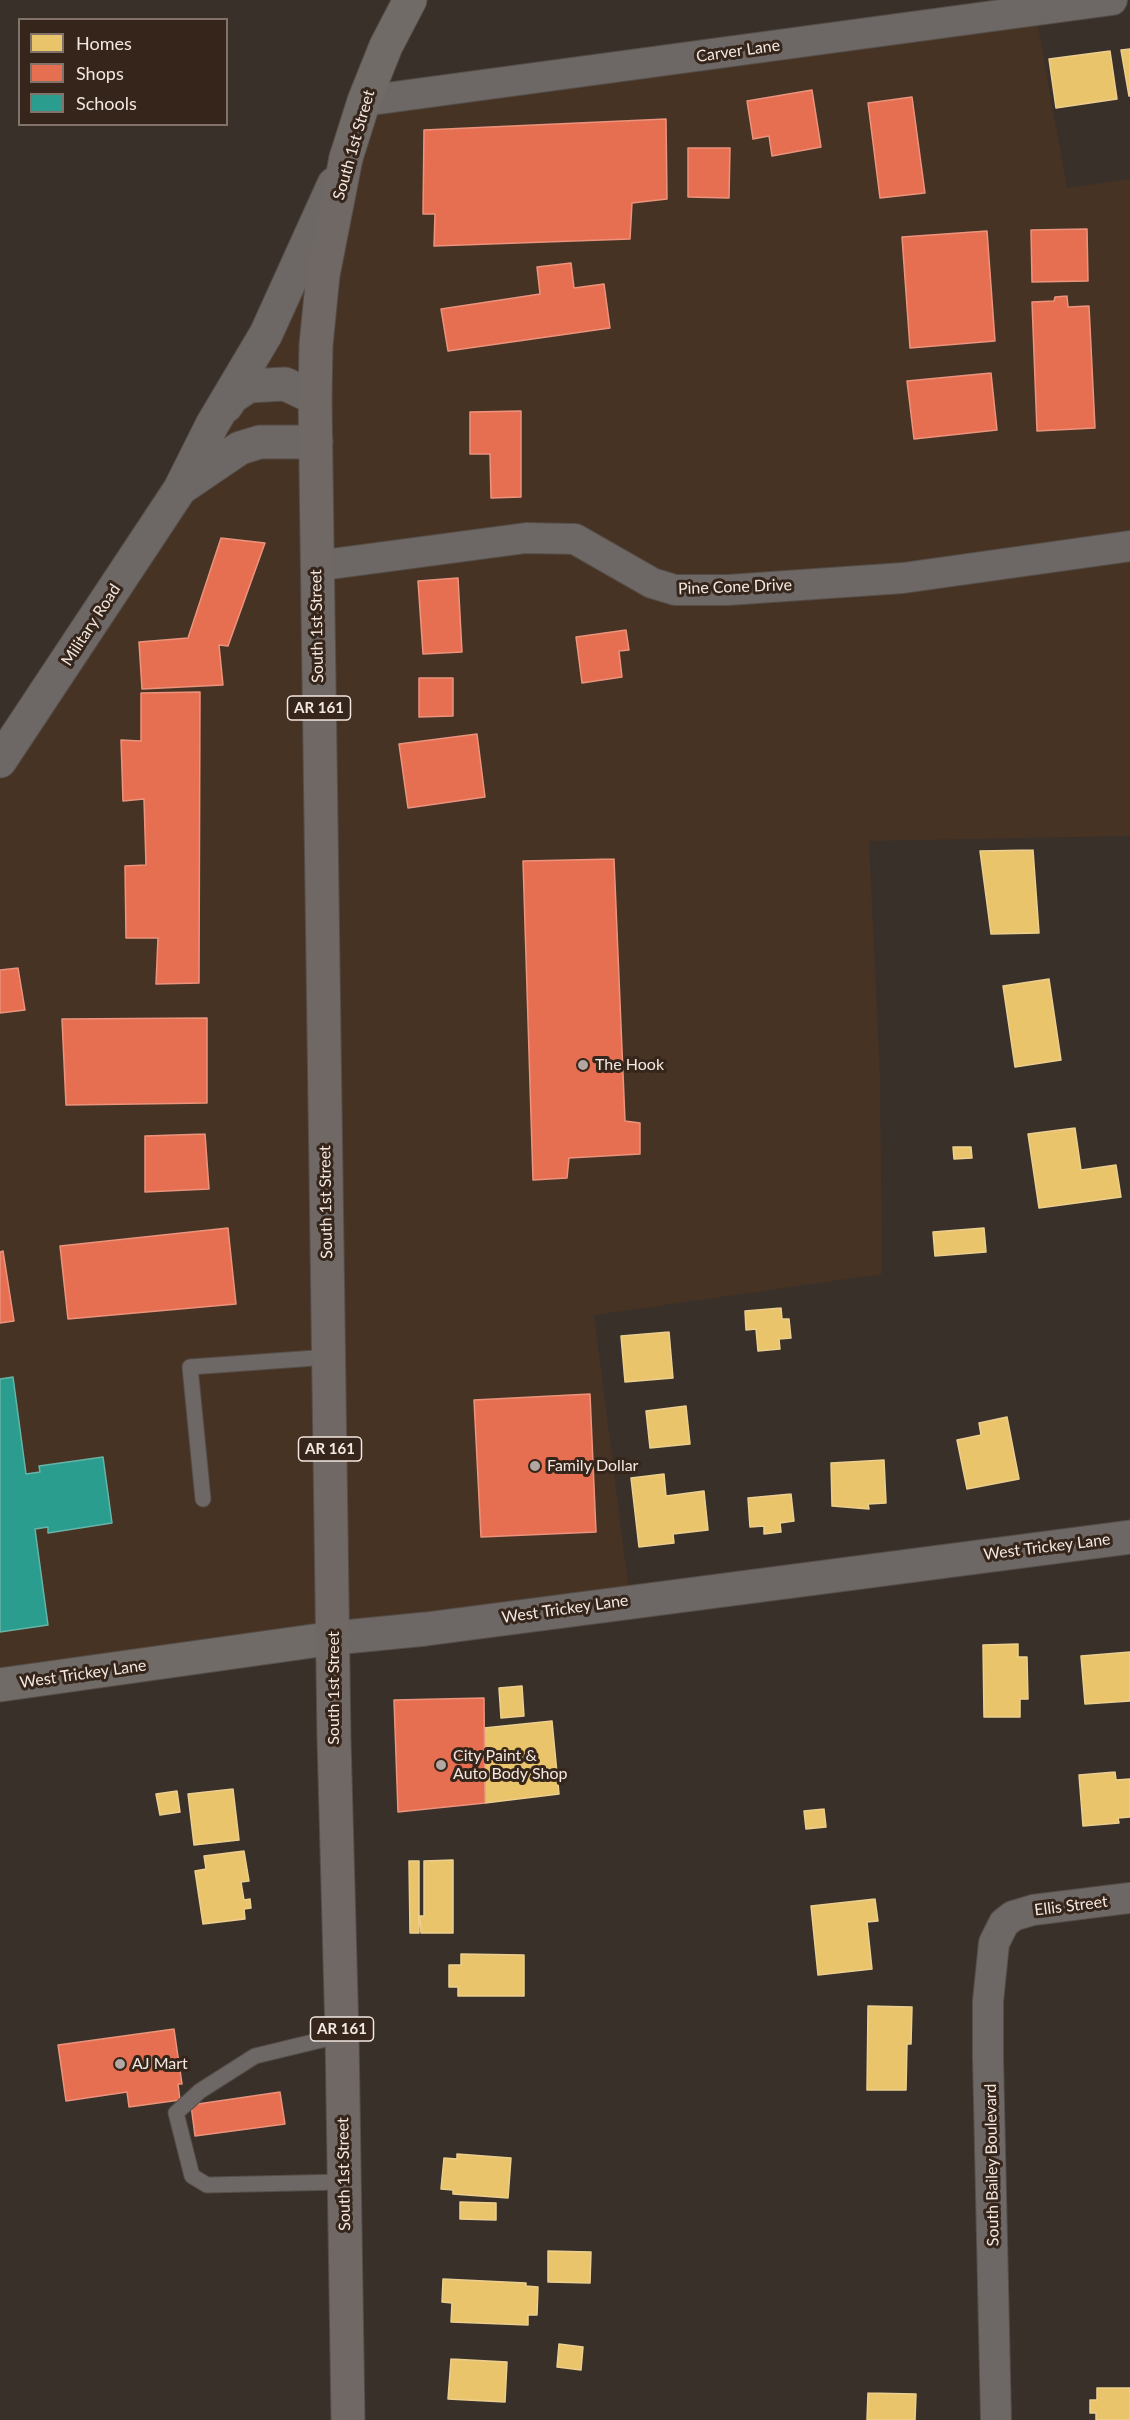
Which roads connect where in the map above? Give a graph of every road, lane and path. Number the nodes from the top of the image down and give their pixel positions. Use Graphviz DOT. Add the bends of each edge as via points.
graph roads {
  1 [pos="410,0"];
  2 [pos="1112,0"];
  3 [pos="364,101"];
  4 [pos="346,158"];
  5 [pos="315,398"];
  6 [pos="212,425"];
  7 [pos="316,442"];
  8 [pos="180,489"];
  9 [pos="1130,546"];
  10 [pos="316,566"];
  11 [pos="0,761"];
  12 [pos="329,1357"];
  13 [pos="203,1499"];
  14 [pos="1130,1537"];
  15 [pos="334,1638"];
  16 [pos="0,1685"];
  17 [pos="1130,1898"];
  18 [pos="1013,1916"];
  19 [pos="342,2035"];
  20 [pos="344,2182"];
  21 [pos="348,2420"];
  22 [pos="996,2420"];
  1 -- 3 [label="main road, South 1st Street / AR 161"];
  2 -- 3 [label="street, Carver Lane"];
  3 -- 4 [label="main road, South 1st Street / AR 161"];
  4 -- 5 [label="main road, South 1st Street / AR 161" via="323,275"];
  4 -- 6 [label="street, Military Road" via="266,334"];
  5 -- 6 [label="street, Military Road" via="285,384 249,386 232,397"];
  5 -- 7 [label="main road, South 1st Street / AR 161"];
  6 -- 8 [label="street, Military Road"];
  7 -- 8 [label="street, Military Road" via="260,442 240,448"];
  7 -- 10 [label="main road, South 1st Street / AR 161"];
  8 -- 11 [label="street, Military Road"];
  9 -- 10 [label="street, Pine Cone Drive" via="903,578 728,590 675,590 652,583 575,539 526,538"];
  10 -- 12 [label="main road, South 1st Street / AR 161"];
  12 -- 13 [label="lane" via="190,1367"];
  12 -- 15 [label="main road, South 1st Street / AR 161"];
  14 -- 15 [label="street, West Trickey Lane"];
  15 -- 16 [label="main road, West Trickey Lane"];
  15 -- 19 [label="main road, South 1st Street / AR 161"];
  17 -- 18 [label="street, Ellis Street"];
  18 -- 22 [label="street, South Bailey Boulevard" via="1004,1923 994,1943 988,2001"];
  19 -- 20 [label="main road, South 1st Street / AR 161"];
  19 -- 20 [label="lane" via="255,2056 200,2091 176,2113 192,2176 207,2185"];
  20 -- 21 [label="main road, South 1st Street / AR 161"];
}
